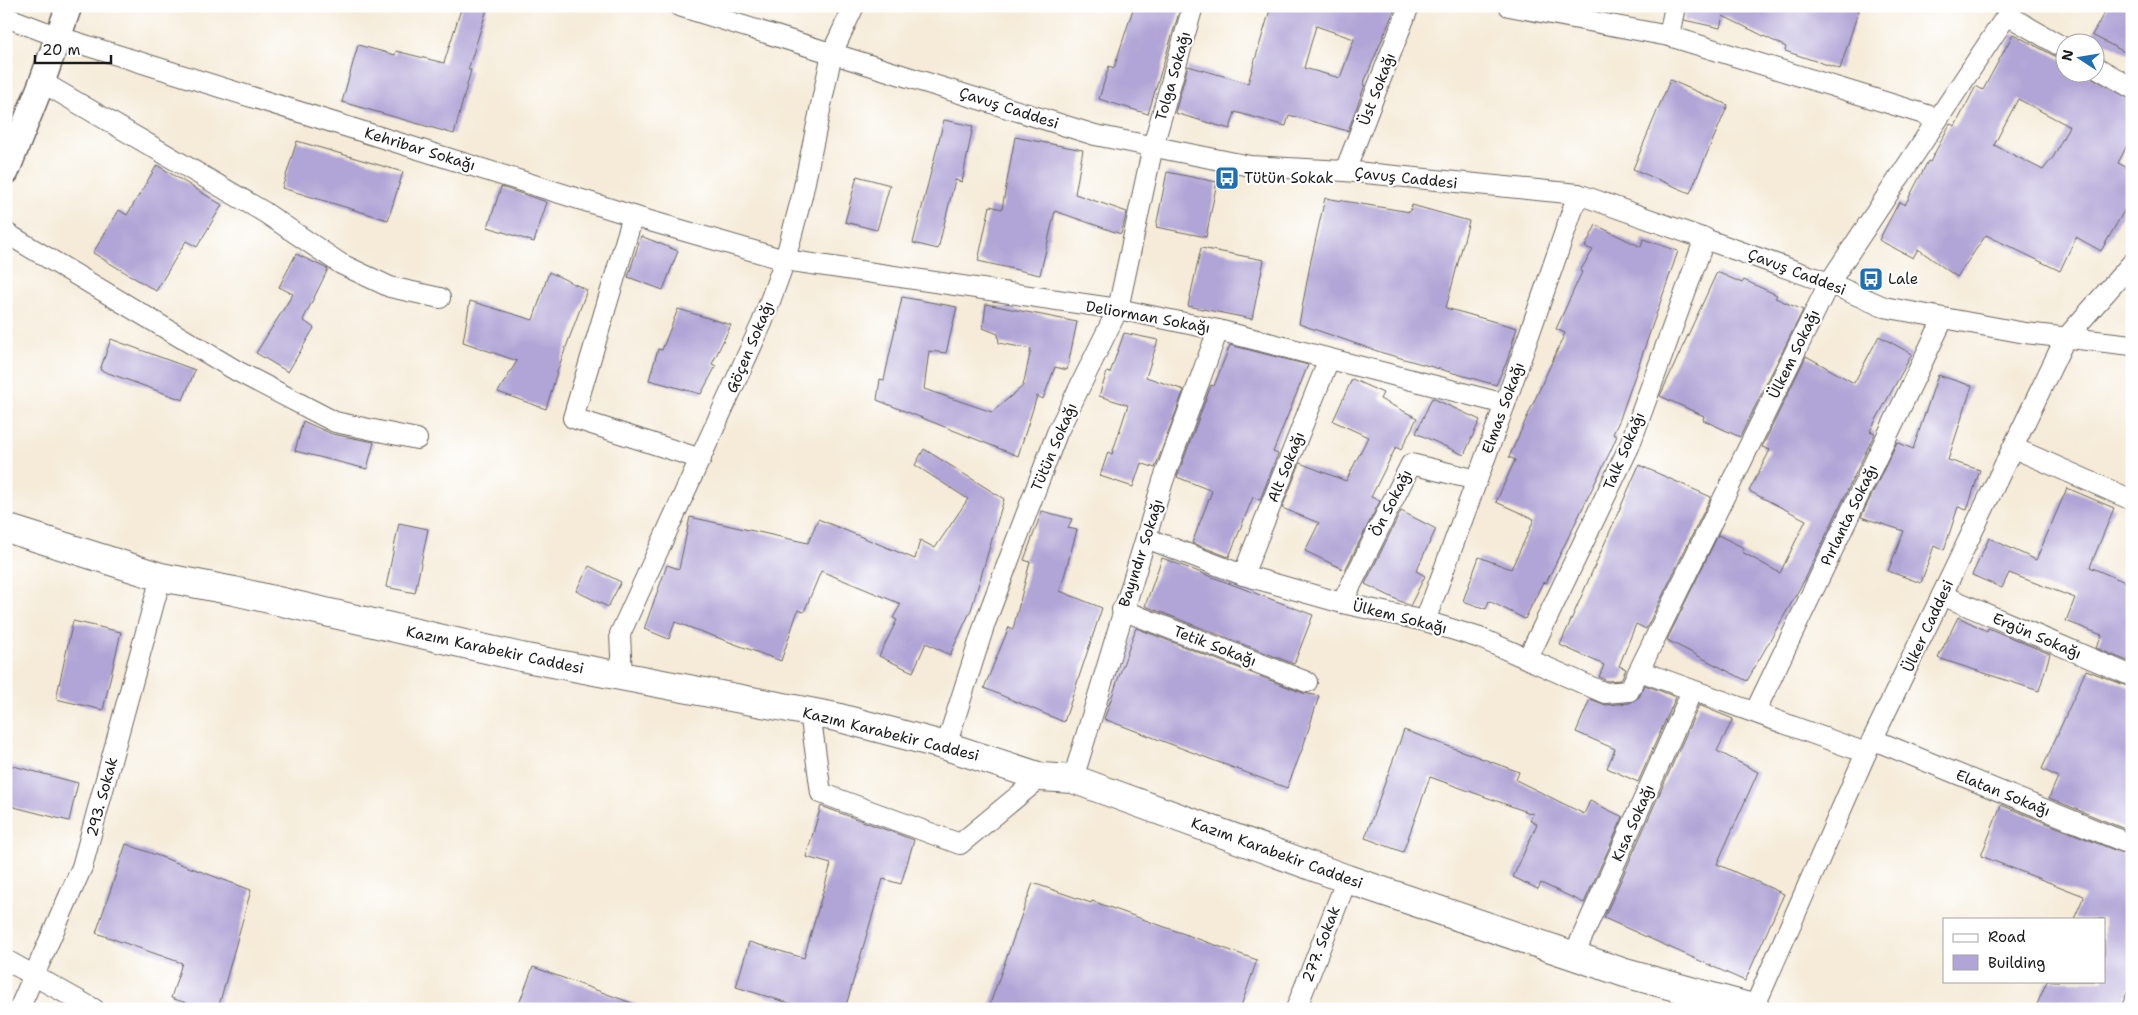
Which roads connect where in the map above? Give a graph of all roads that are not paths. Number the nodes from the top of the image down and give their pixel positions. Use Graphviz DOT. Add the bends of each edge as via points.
graph roads {
  1 [pos="68,6"];
  2 [pos="679,6"];
  3 [pos="854,6"];
  4 [pos="1193,6"];
  5 [pos="1409,6"];
  6 [pos="1509,6"];
  7 [pos="1675,6"];
  8 [pos="2010,11"];
  9 [pos="6,17"];
  10 [pos="56,36"];
  11 [pos="1669,36"];
  12 [pos="2056,42"];
  13 [pos="832,53"];
  14 [pos="2106,73"];
  15 [pos="42,82"];
  16 [pos="2132,88"];
  17 [pos="1937,118"];
  18 [pos="1153,146"];
  19 [pos="1345,171"];
  20 [pos="6,172"];
  21 [pos="1578,194"];
  22 [pos="633,216"];
  23 [pos="6,233"];
  24 [pos="1705,238"];
  25 [pos="784,260"];
  26 [pos="2132,263"];
  27 [pos="1829,283"];
  28 [pos="440,298"];
  29 [pos="1118,310"];
  30 [pos="1943,319"];
  31 [pos="1218,330"];
  32 [pos="2065,339"];
  33 [pos="2132,345"];
  34 [pos="1330,359"];
  35 [pos="1505,404"];
  36 [pos="417,439"];
  37 [pos="2014,448"];
  38 [pos="700,458"];
  39 [pos="1477,480"];
  40 [pos="2132,500"];
  41 [pos="6,528"];
  42 [pos="1146,538"];
  43 [pos="1243,575"];
  44 [pos="162,577"];
  45 [pos="1942,595"];
  46 [pos="1342,603"];
  47 [pos="1122,610"];
  48 [pos="1424,621"];
  49 [pos="1528,658"];
  50 [pos="1640,671"];
  51 [pos="622,676"];
  52 [pos="2132,676"];
  53 [pos="1307,682"];
  54 [pos="1692,691"];
  55 [pos="810,712"];
  56 [pos="1755,712"];
  57 [pos="946,746"];
  58 [pos="1870,747"];
  59 [pos="1041,777"];
  60 [pos="1073,779"];
  61 [pos="2132,845"];
  62 [pos="1347,879"];
  63 [pos="1574,955"];
  64 [pos="6,960"];
  65 [pos="33,975"];
  66 [pos="1755,1008"];
  67 [pos="19,1009"];
  68 [pos="94,1009"];
  69 [pos="1296,1009"];
  1 -- 10 [label="street"];
  2 -- 13 [label="street, Çavuş Caddesi"];
  3 -- 13 [label="street, Göçen Sokağı"];
  4 -- 18 [label="street, Tolga Sokağı"];
  5 -- 19 [label="street, Üst Sokağı"];
  6 -- 11 [label="street"];
  7 -- 11 [label="street"];
  8 -- 12 [label="street"];
  8 -- 17 [label="street, Ülkem Sokağı"];
  9 -- 10 [label="street, Kehribar Sokağı"];
  10 -- 15 [label="street"];
  10 -- 22 [label="street, Kehribar Sokağı"];
  11 -- 17 [label="street"];
  13 -- 18 [label="street, Çavuş Caddesi" via="1095,135"];
  13 -- 25 [label="street, Göçen Sokağı" via="802,196"];
  14 -- 16 [label="street"];
  15 -- 20 [label="street"];
  15 -- 28 [label="street" via="264,212 341,264 390,287"];
  17 -- 27 [label="street, Ülkem Sokağı"];
  18 -- 19 [label="street, Çavuş Caddesi" via="1250,166"];
  18 -- 29 [label="street, Tütün Sokağı"];
  19 -- 21 [label="street, Çavuş Caddesi"];
  21 -- 24 [label="street, Çavuş Caddesi"];
  21 -- 35 [label="street, Elmas Sokağı"];
  22 -- 25 [label="street, Kehribar Sokağı"];
  22 -- 38 [label="street" via="574,418"];
  23 -- 36 [label="street" via="238,371 335,422"];
  24 -- 27 [label="street, Çavuş Caddesi"];
  24 -- 49 [label="street, Talk Sokağı" via="1628,447"];
  25 -- 29 [label="street, Deliorman Sokağı"];
  25 -- 38 [label="street, Göçen Sokağı" via="762,323"];
  26 -- 32 [label="street, Ülker Caddesi"];
  27 -- 30 [label="street, Çavuş Caddesi" via="1884,307"];
  27 -- 50 [label="street, Ülkem Sokağı"];
  29 -- 31 [label="street, Deliorman Sokağı"];
  29 -- 57 [label="street, Tütün Sokağı" via="1057,433 986,623"];
  30 -- 32 [label="street, Çavuş Caddesi"];
  30 -- 56 [label="street, Pırlanta Sokağı"];
  31 -- 34 [label="street, Deliorman Sokağı"];
  31 -- 42 [label="street, Bayındır Sokağı" via="1163,481"];
  32 -- 33 [label="street, Çavuş Caddesi"];
  32 -- 37 [label="street, Ülker Caddesi"];
  34 -- 35 [label="street, Deliorman Sokağı"];
  34 -- 43 [label="street, Alt Sokağı"];
  35 -- 39 [label="street, Elmas Sokağı"];
  37 -- 40 [label="street"];
  37 -- 45 [label="street, Ülker Caddesi"];
  38 -- 51 [label="street, Göçen Sokağı" via="620,634"];
  39 -- 46 [label="street, Ön Sokağı" via="1410,464"];
  39 -- 48 [label="street, Elmas Sokağı"];
  41 -- 44 [label="main road, Kazım Karabekir Caddesi"];
  42 -- 43 [label="street, Ülkem Sokağı"];
  42 -- 47 [label="street, Bayındır Sokağı"];
  43 -- 46 [label="street, Ülkem Sokağı"];
  44 -- 51 [label="main road, Kazım Karabekir Caddesi" via="521,658"];
  44 -- 65 [label="street, 293. Sokak" via="82,867"];
  45 -- 52 [label="street, Ergün Sokağı"];
  45 -- 58 [label="street, Ülker Caddesi"];
  46 -- 48 [label="street, Ülkem Sokağı"];
  47 -- 53 [label="street, Tetik Sokağı"];
  47 -- 60 [label="street, Bayındır Sokağı"];
  48 -- 49 [label="street, Ülkem Sokağı" via="1480,638"];
  49 -- 50 [label="street, Ülkem Sokağı" via="1605,693 1629,691"];
  50 -- 54 [label="street"];
  51 -- 55 [label="main road, Kazım Karabekir Caddesi"];
  54 -- 56 [label="street"];
  54 -- 63 [label="street, Kısa Sokağı"];
  55 -- 57 [label="main road, Kazım Karabekir Caddesi"];
  55 -- 59 [label="street" via="821,793 960,844"];
  56 -- 58 [label="street"];
  57 -- 59 [label="main road, Kazım Karabekir Caddesi"];
  58 -- 61 [label="street, Elatan Sokağı"];
  58 -- 66 [label="street, Ülker Caddesi"];
  59 -- 60 [label="main road, Kazım Karabekir Caddesi"];
  60 -- 62 [label="main road, Kazım Karabekir Caddesi"];
  62 -- 63 [label="main road, Kazım Karabekir Caddesi"];
  62 -- 69 [label="street, 277. Sokak"];
  63 -- 66 [label="main road, Kazım Karabekir Caddesi"];
  64 -- 65 [label="street"];
  65 -- 67 [label="street, 293. Sokak"];
  65 -- 68 [label="street"];
}
